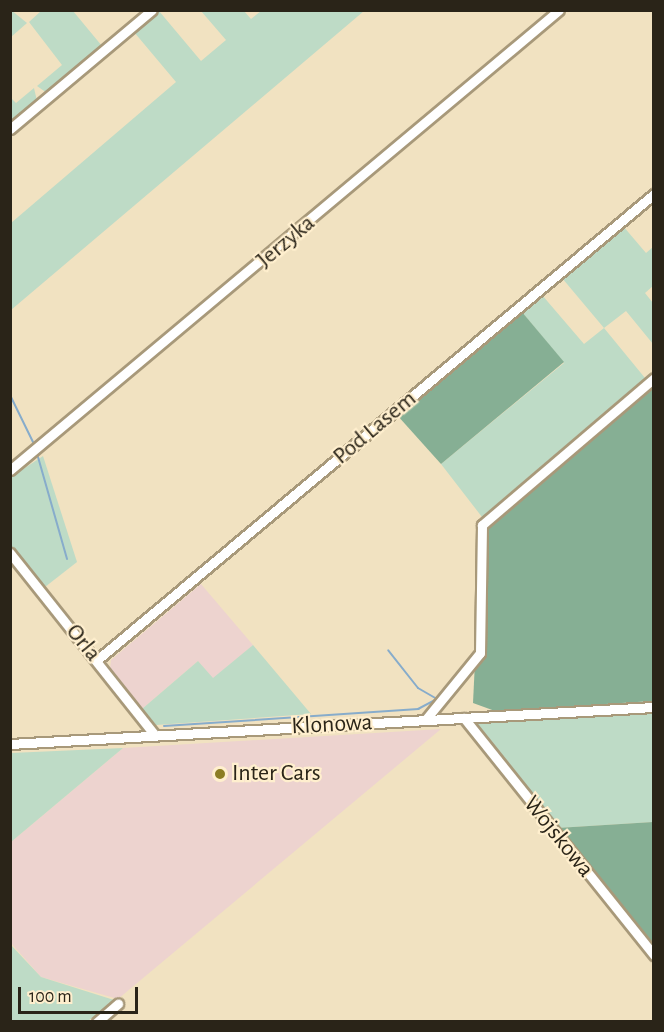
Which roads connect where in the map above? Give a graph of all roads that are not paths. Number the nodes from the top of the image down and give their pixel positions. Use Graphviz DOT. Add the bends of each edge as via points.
graph roads {
  1 [pos="152,10"];
  2 [pos="559,10"];
  3 [pos="10,129"];
  4 [pos="654,194"];
  5 [pos="654,378"];
  6 [pos="10,470"];
  7 [pos="10,553"];
  8 [pos="96,660"];
  9 [pos="654,707"];
  10 [pos="465,717"];
  11 [pos="426,720"];
  12 [pos="155,735"];
  13 [pos="10,744"];
  14 [pos="654,955"];
  15 [pos="118,1004"];
  16 [pos="97,1022"];
  1 -- 3 [label="street"];
  2 -- 6 [label="street, Jerzyka"];
  4 -- 8 [label="street, Pod Lasem"];
  5 -- 11 [label="street" via="482,525 480,653"];
  7 -- 8 [label="street, Orla"];
  8 -- 12 [label="street, Orla"];
  9 -- 10 [label="street, Klonowa"];
  10 -- 11 [label="street, Klonowa"];
  10 -- 14 [label="street, Wojskowa"];
  11 -- 12 [label="street, Klonowa"];
  12 -- 13 [label="street, Klonowa"];
  15 -- 16 [label="street"];
}
